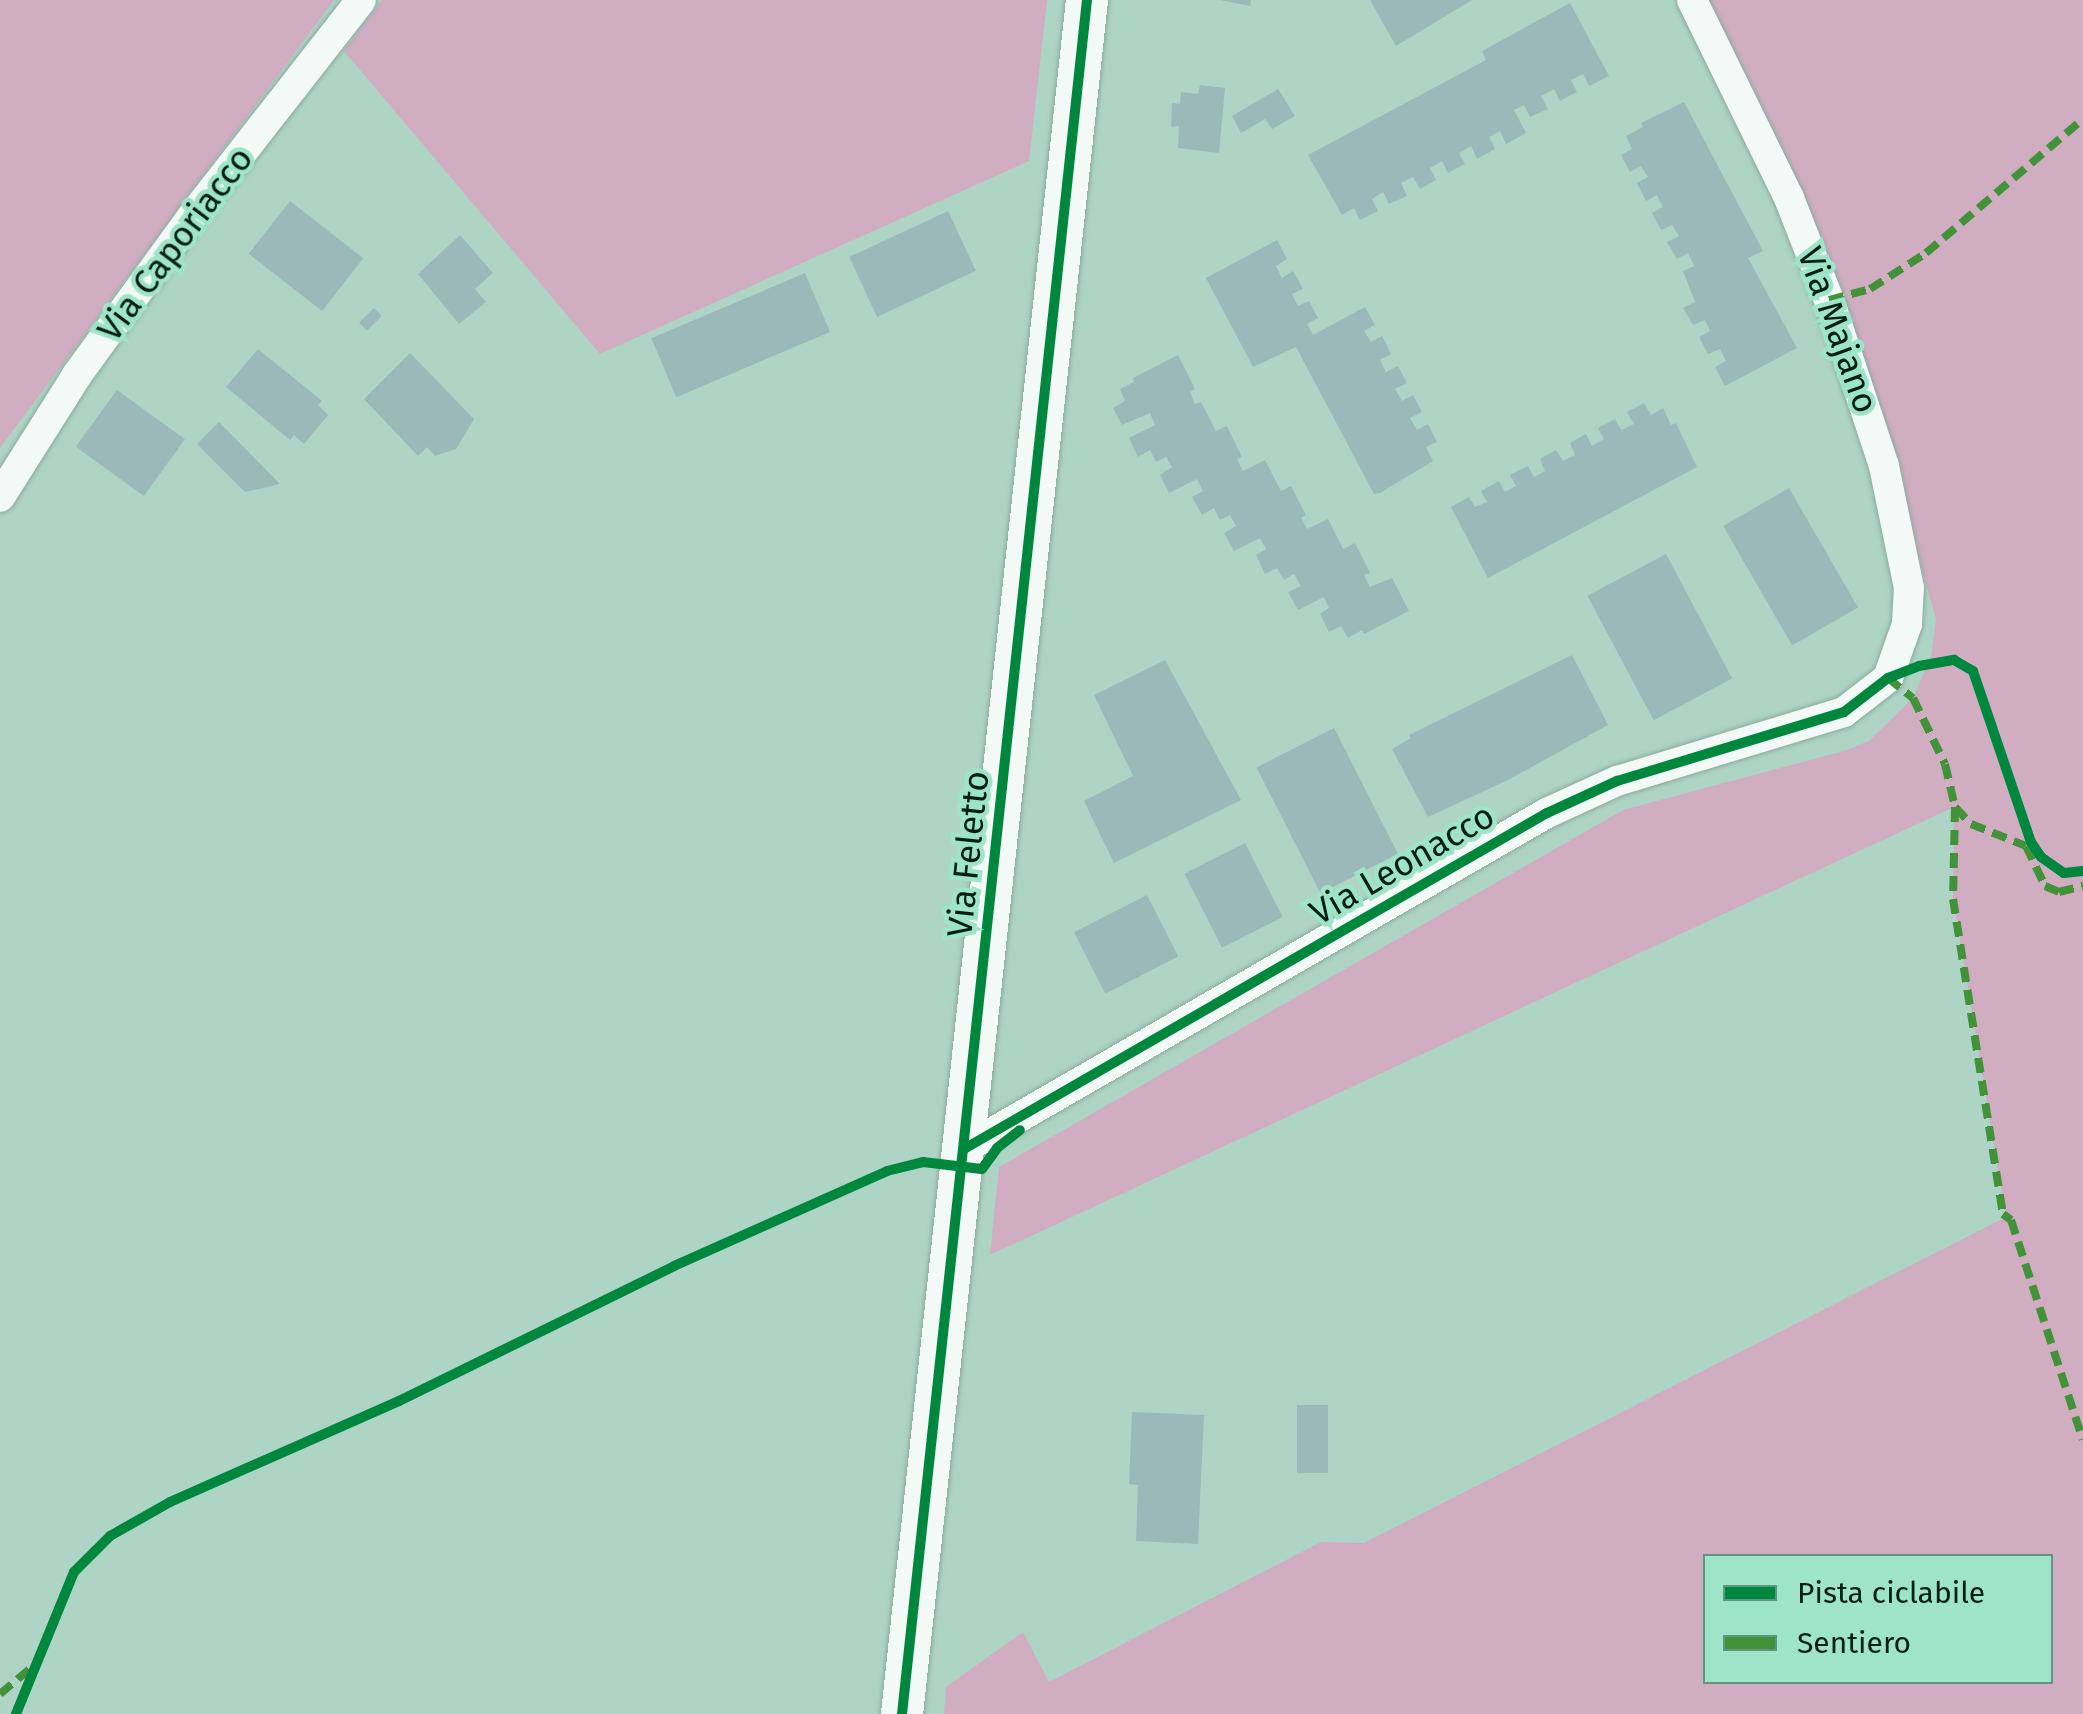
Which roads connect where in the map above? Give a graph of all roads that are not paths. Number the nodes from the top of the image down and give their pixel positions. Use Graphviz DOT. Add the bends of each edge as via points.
graph roads {
  1 [pos="361,0"];
  2 [pos="1086,0"];
  3 [pos="1692,0"];
  4 [pos="0,497"];
  5 [pos="1888,678"];
  6 [pos="964,1148"];
  7 [pos="902,1714"];
  1 -- 4 [label="street, Via Caporiacco" via="182,230 77,375"];
  2 -- 6 [label="street, Via Feletto"];
  3 -- 5 [label="street, Via Majano" via="1789,198 1884,466 1908,588 1907,624"];
  5 -- 6 [label="street, Via Leonacco" via="1832,717 1617,781 1546,813"];
  6 -- 7 [label="street, Via Feletto"];
}
